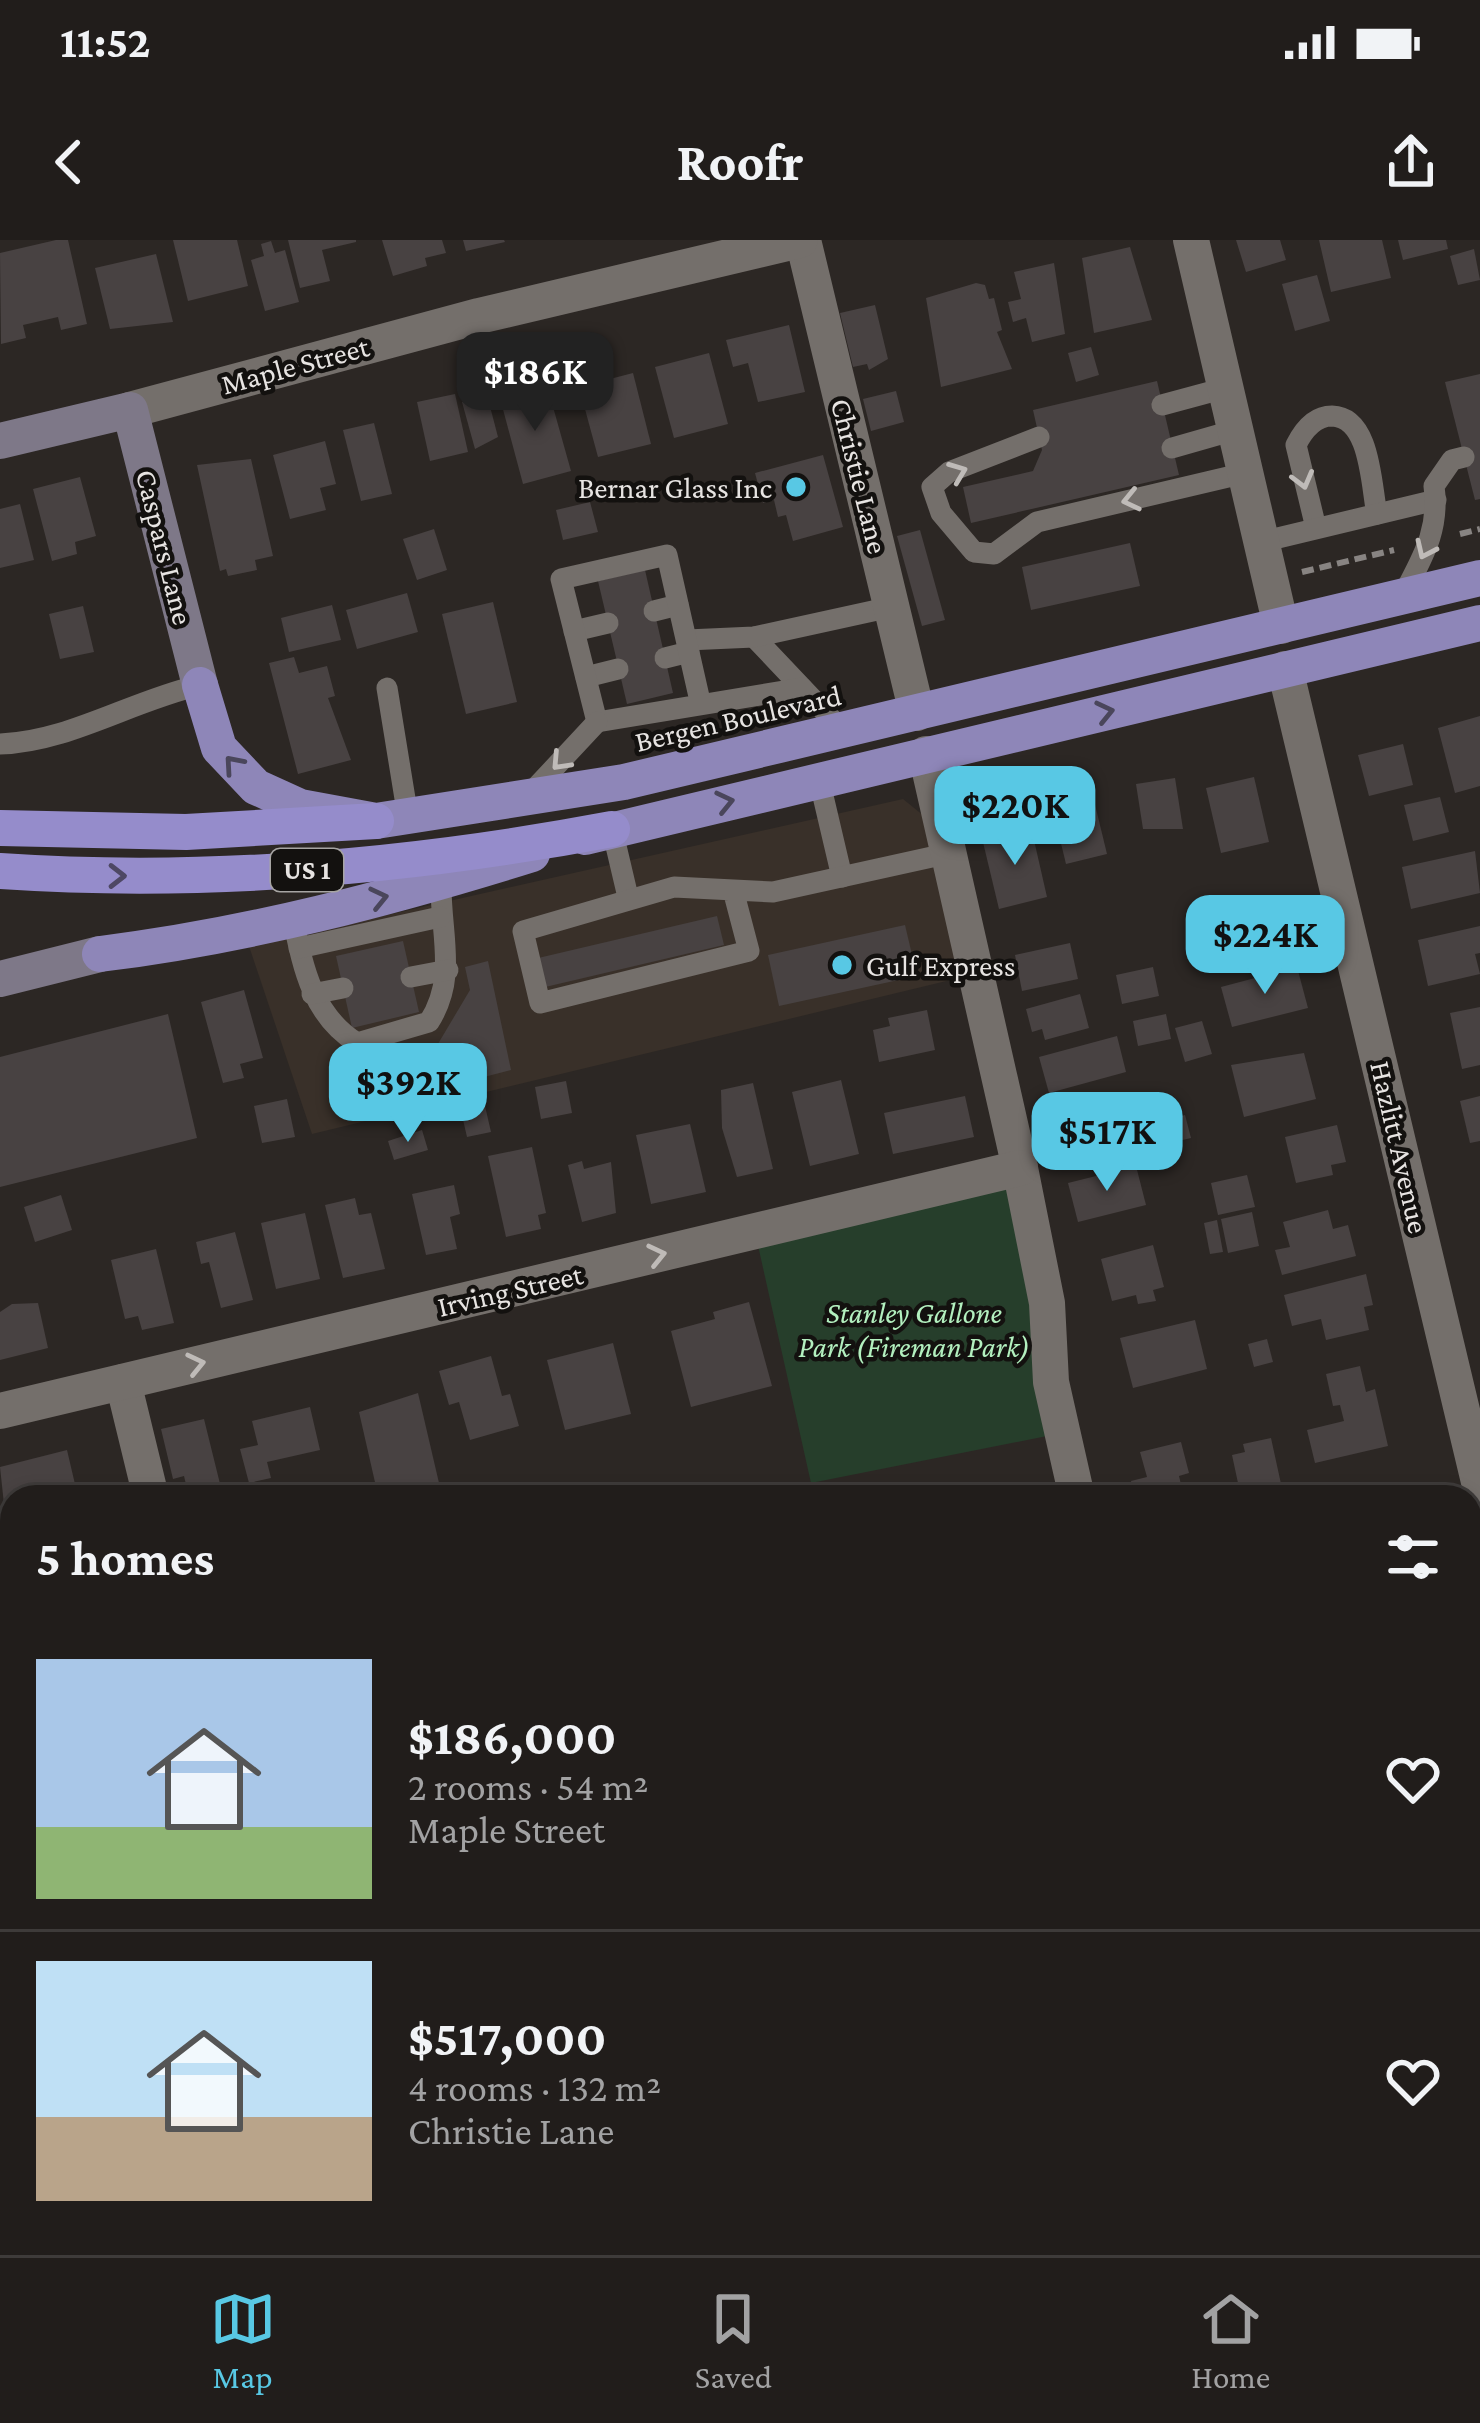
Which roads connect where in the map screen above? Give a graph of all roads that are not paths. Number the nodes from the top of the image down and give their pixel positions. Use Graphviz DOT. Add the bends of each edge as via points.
graph roads {
  1 [pos="801,240"];
  2 [pos="1191,240"];
  3 [pos="1225,388"];
  4 [pos="1162,405"];
  5 [pos="130,410"];
  6 [pos="1235,430"];
  7 [pos="1040,437"];
  8 [pos="0,441"];
  9 [pos="1172,448"];
  10 [pos="1464,457"];
  11 [pos="1245,473"];
  12 [pos="1436,500"];
  13 [pos="968,511"];
  14 [pos="1377,514"];
  15 [pos="1316,529"];
  16 [pos="959,536"];
  17 [pos="1265,559"];
  18 [pos="1480,578"];
  19 [pos="1402,597"];
  20 [pos="678,605"];
  21 [pos="891,608"];
  22 [pos="654,611"];
  23 [pos="1480,622"];
  24 [pos="608,623"];
  25 [pos="1281,626"];
  26 [pos="574,631"];
  27 [pos="754,637"];
  28 [pos="688,646"];
  29 [pos="665,658"];
  30 [pos="618,669"];
  31 [pos="1285,669"];
  32 [pos="586,677"];
  33 [pos="200,685"];
  34 [pos="387,688"];
  35 [pos="802,688"];
  36 [pos="700,701"];
  37 [pos="917,713"];
  38 [pos="597,722"];
  39 [pos="842,730"];
  40 [pos="0,743"];
  41 [pos="926,754"];
  42 [pos="819,779"];
  43 [pos="523,801"];
  44 [pos="392,819"];
  45 [pos="0,828"];
  46 [pos="612,829"];
  47 [pos="950,853"];
  48 [pos="0,871"];
  49 [pos="842,877"];
  50 [pos="733,890"];
  51 [pos="628,897"];
  52 [pos="441,900"];
  53 [pos="296,934"];
  54 [pos="100,954"];
  55 [pos="448,970"];
  56 [pos="411,976"];
  57 [pos="0,979"];
  58 [pos="343,988"];
  59 [pos="312,994"];
  60 [pos="1020,1168"];
  61 [pos="123,1382"];
  62 [pos="0,1411"];
  63 [pos="148,1485"];
  64 [pos="1074,1485"];
  65 [pos="1480,1485"];
  1 -- 5 [label="street, Maple Street"];
  1 -- 21 [label="street, Christie Lane"];
  2 -- 3 [label="street"];
  3 -- 4 [label="lane"];
  3 -- 6 [label="street"];
  5 -- 8 [label="main road, Maple Street"];
  5 -- 33 [label="main road, Caspars Lane"];
  6 -- 9 [label="lane"];
  6 -- 11 [label="street"];
  16 -- 7 [label="lane, one-way" via="931,494 937,481"];
  10 -- 12 [label="lane" via="1452,460 1434,486"];
  11 -- 16 [label="lane, one-way" via="1037,522 994,554 974,551"];
  11 -- 17 [label="street"];
  12 -- 14 [label="lane"];
  12 -- 19 [label="lane, one-way" via="1432,541"];
  13 -- 16 [label="lane"];
  14 -- 15 [label="lane"];
  14 -- 15 [label="lane, one-way" via="1360,434 1342,418 1323,418 1297,446"];
  15 -- 17 [label="lane"];
  17 -- 25 [label="street"];
  18 -- 19 [label="highway, Bergen Boulevard / US 1"];
  19 -- 25 [label="highway, Bergen Boulevard / US 1"];
  20 -- 22 [label="lane"];
  20 -- 26 [label="lane" via="667,555 561,579"];
  20 -- 28 [label="lane"];
  21 -- 27 [label="lane"];
  21 -- 37 [label="street, Christie Lane"];
  23 -- 31 [label="highway, US 1"];
  24 -- 26 [label="lane"];
  25 -- 37 [label="highway, Bergen Boulevard / US 1"];
  26 -- 32 [label="lane"];
  27 -- 28 [label="lane"];
  27 -- 35 [label="lane"];
  28 -- 29 [label="lane"];
  28 -- 36 [label="lane"];
  30 -- 32 [label="lane"];
  41 -- 31 [label="highway, US 1, one-way"];
  31 -- 65 [label="street, Hazlitt Avenue"];
  32 -- 38 [label="lane"];
  33 -- 40 [label="lane" via="146,697 41,743"];
  44 -- 33 [label="highway, one-way" via="300,807 256,787 219,748"];
  34 -- 44 [label="lane"];
  35 -- 36 [label="lane"];
  35 -- 39 [label="lane"];
  36 -- 38 [label="lane"];
  37 -- 39 [label="highway, Bergen Boulevard / US 1"];
  38 -- 43 [label="lane, one-way"];
  39 -- 43 [label="highway, Bergen Boulevard / US 1"];
  41 -- 42 [label="highway, US 1"];
  41 -- 47 [label="street"];
  46 -- 42 [label="highway, US 1, one-way"];
  42 -- 49 [label="lane"];
  43 -- 44 [label="highway, Bergen Boulevard / US 1"];
  44 -- 45 [label="highway, Bergen Boulevard / US 1" via="186,832"];
  48 -- 46 [label="highway, US 1, one-way" via="286,872 478,853"];
  46 -- 51 [label="lane"];
  46 -- 52 [label="highway"];
  47 -- 49 [label="lane"];
  47 -- 60 [label="street"];
  49 -- 50 [label="lane" via="773,892"];
  50 -- 51 [label="lane" via="674,887"];
  50 -- 51 [label="lane" via="749,951 540,1003 523,931"];
  52 -- 53 [label="highway"];
  52 -- 55 [label="lane"];
  53 -- 54 [label="highway"];
  53 -- 59 [label="lane"];
  54 -- 57 [label="main road"];
  55 -- 56 [label="lane"];
  55 -- 59 [label="lane" via="429,1022 357,1043"];
  58 -- 59 [label="lane"];
  61 -- 60 [label="street, Irving Street, one-way"];
  60 -- 64 [label="street"];
  61 -- 62 [label="street, Irving Street"];
  61 -- 63 [label="street"];
}
